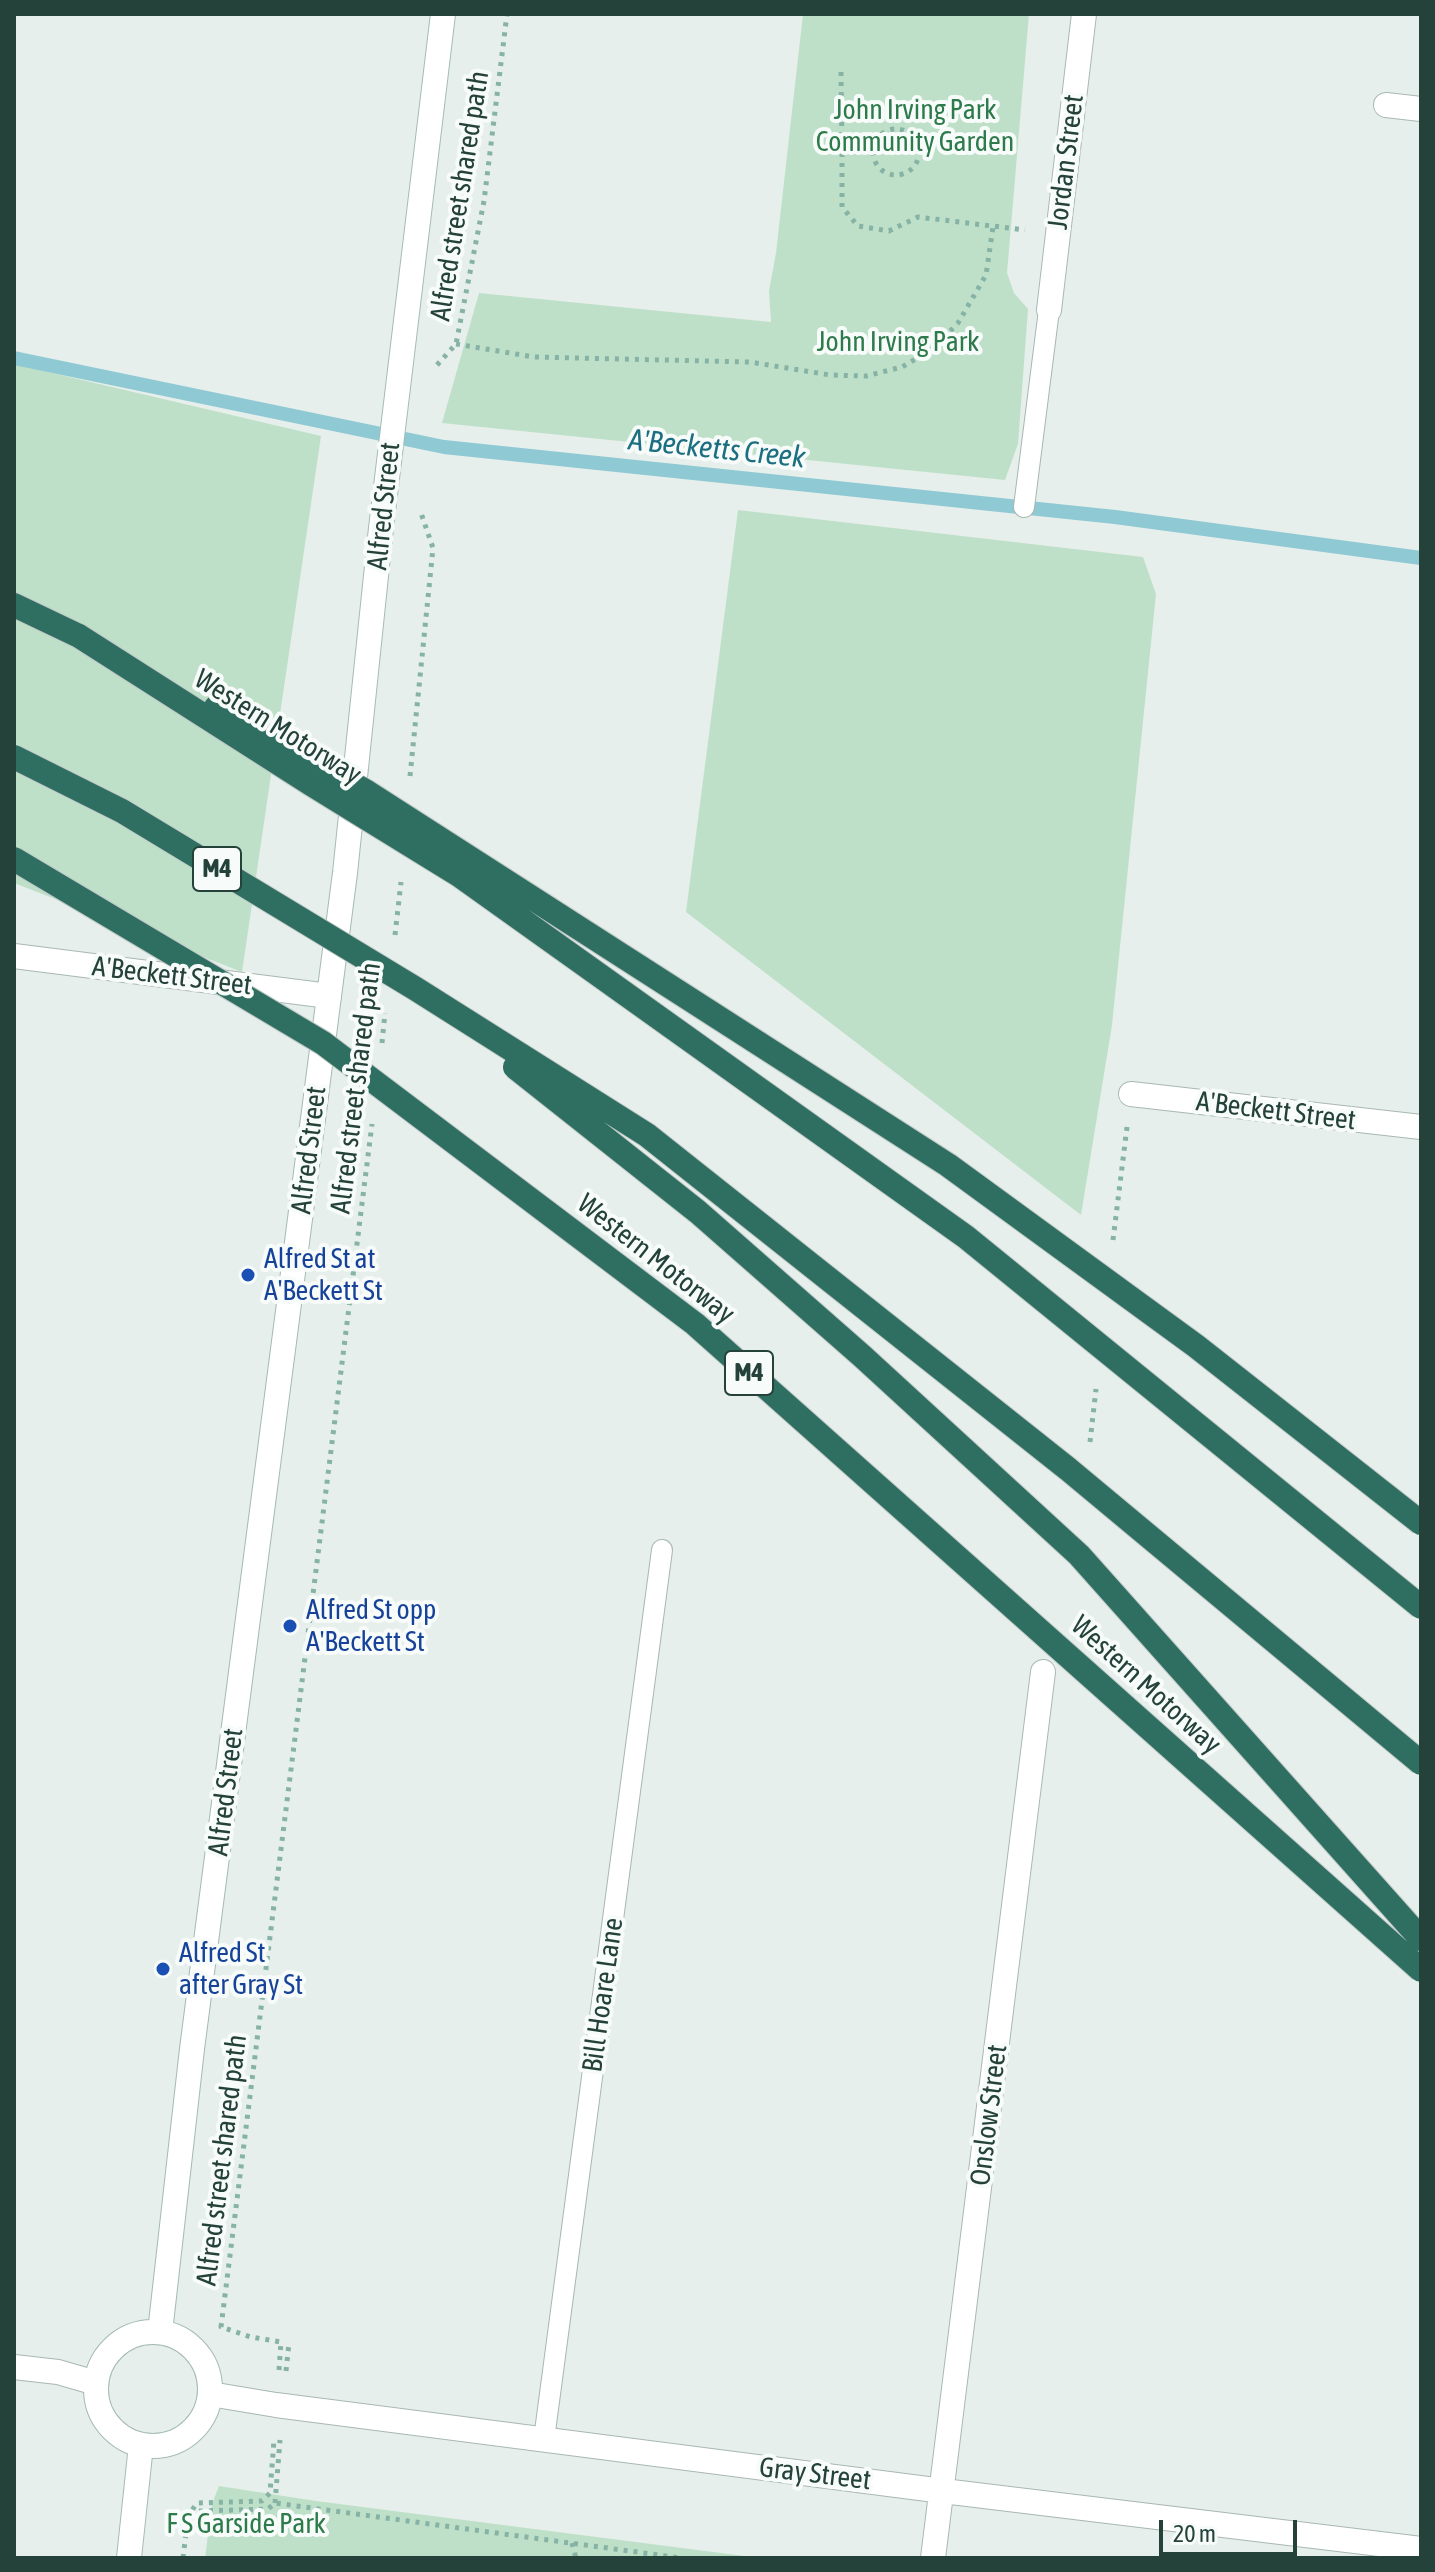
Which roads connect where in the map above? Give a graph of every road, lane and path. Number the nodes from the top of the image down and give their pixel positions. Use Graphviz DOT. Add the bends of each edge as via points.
graph roads {
  1 [pos="443,14"];
  2 [pos="507,14"];
  3 [pos="1084,14"];
  4 [pos="841,72"];
  5 [pos="1386,105"];
  6 [pos="1421,109"];
  7 [pos="873,151"];
  8 [pos="842,153"];
  9 [pos="993,227"];
  10 [pos="1058,234"];
  11 [pos="1049,310"];
  12 [pos="456,344"];
  13 [pos="427,376"];
  14 [pos="1024,507"];
  15 [pos="419,508"];
  16 [pos="14,605"];
  17 [pos="79,636"];
  18 [pos="14,757"];
  19 [pos="409,783"];
  20 [pos="14,859"];
  21 [pos="402,873"];
  22 [pos="393,951"];
  23 [pos="14,956"];
  24 [pos="416,989"];
  25 [pos="329,996"];
  26 [pos="387,998"];
  27 [pos="381,1046"];
  28 [pos="1131,1094"];
  29 [pos="373,1109"];
  30 [pos="1421,1127"];
  31 [pos="1421,1523"];
  32 [pos="662,1550"];
  33 [pos="1421,1607"];
  34 [pos="1043,1672"];
  35 [pos="1421,1763"];
  36 [pos="1421,1939"];
  37 [pos="1421,1970"];
  38 [pos="160,2332"];
  39 [pos="14,2367"];
  40 [pos="96,2383"];
  41 [pos="210,2394"];
  42 [pos="276,2405"];
  43 [pos="544,2439"];
  44 [pos="141,2445"];
  45 [pos="943,2491"];
  46 [pos="199,2511"];
  47 [pos="572,2543"];
  48 [pos="1421,2549"];
  49 [pos="129,2558"];
  50 [pos="183,2558"];
  51 [pos="576,2558"];
  52 [pos="681,2558"];
  53 [pos="933,2558"];
  1 -- 25 [label="street, Alfred Street"];
  2 -- 12 [label="path, Alfred street shared path" via="484,201"];
  3 -- 10 [label="street, Jordan Street"];
  4 -- 8 [label="path"];
  5 -- 6 [label="street"];
  7 -- 7 [label="path" via="878,137 898,129 917,140 920,156 906,174 890,175 877,166"];
  7 -- 8 [label="path"];
  8 -- 9 [label="path" via="842,207 858,226 889,231 918,217"];
  9 -- 10 [label="path"];
  9 -- 12 [label="path" via="986,275 958,323 934,348 902,367 866,376 750,362 534,357"];
  10 -- 11 [label="street, Jordan Street"];
  11 -- 14 [label="lane"];
  12 -- 13 [label="path, Alfred street shared path"];
  15 -- 19 [label="path" via="433,548"];
  16 -- 17 [label="highway, Western Motorway"];
  17 -- 31 [label="highway, bridge" via="367,792 948,1165 1196,1346"];
  17 -- 33 [label="highway, Western Motorway, bridge" via="459,875 966,1237"];
  18 -- 24 [label="highway, M4, bridge" via="122,811"];
  20 -- 37 [label="highway, Western Motorway / M4, bridge" via="323,1043 695,1324"];
  21 -- 22 [label="path, Alfred street shared path"];
  23 -- 25 [label="street, A'Beckett Street"];
  24 -- 35 [label="highway, M4, bridge" via="647,1135 1068,1469"];
  24 -- 36 [label="highway, bridge" via="698,1212 1079,1555"];
  25 -- 38 [label="street, Alfred Street"];
  26 -- 27 [label="path, Alfred street shared path"];
  28 -- 30 [label="street, A'Beckett Street"];
  29 -- 42 [label="path, Alfred street shared path" via="221,2327 281,2342"];
  32 -- 43 [label="lane, Bill Hoare Lane"];
  34 -- 45 [label="street, Onslow Street"];
  38 -- 40 [label="street" via="117,2344"];
  38 -- 41 [label="street" via="176,2337 203,2360"];
  39 -- 40 [label="street"];
  40 -- 44 [label="street" via="102,2415 112,2429"];
  41 -- 42 [label="street, Gray Street"];
  41 -- 44 [label="street" via="201,2420 181,2439"];
  42 -- 43 [label="street, Gray Street"];
  42 -- 50 [label="path" via="270,2493 262,2501 197,2503 188,2516"];
  43 -- 45 [label="street, Gray Street"];
  44 -- 49 [label="street"];
  45 -- 48 [label="street, Gray Street"];
  45 -- 53 [label="street, Onslow Street"];
  46 -- 47 [label="path" via="268,2509 275,2503"];
  47 -- 51 [label="path"];
  47 -- 52 [label="path"];
}
